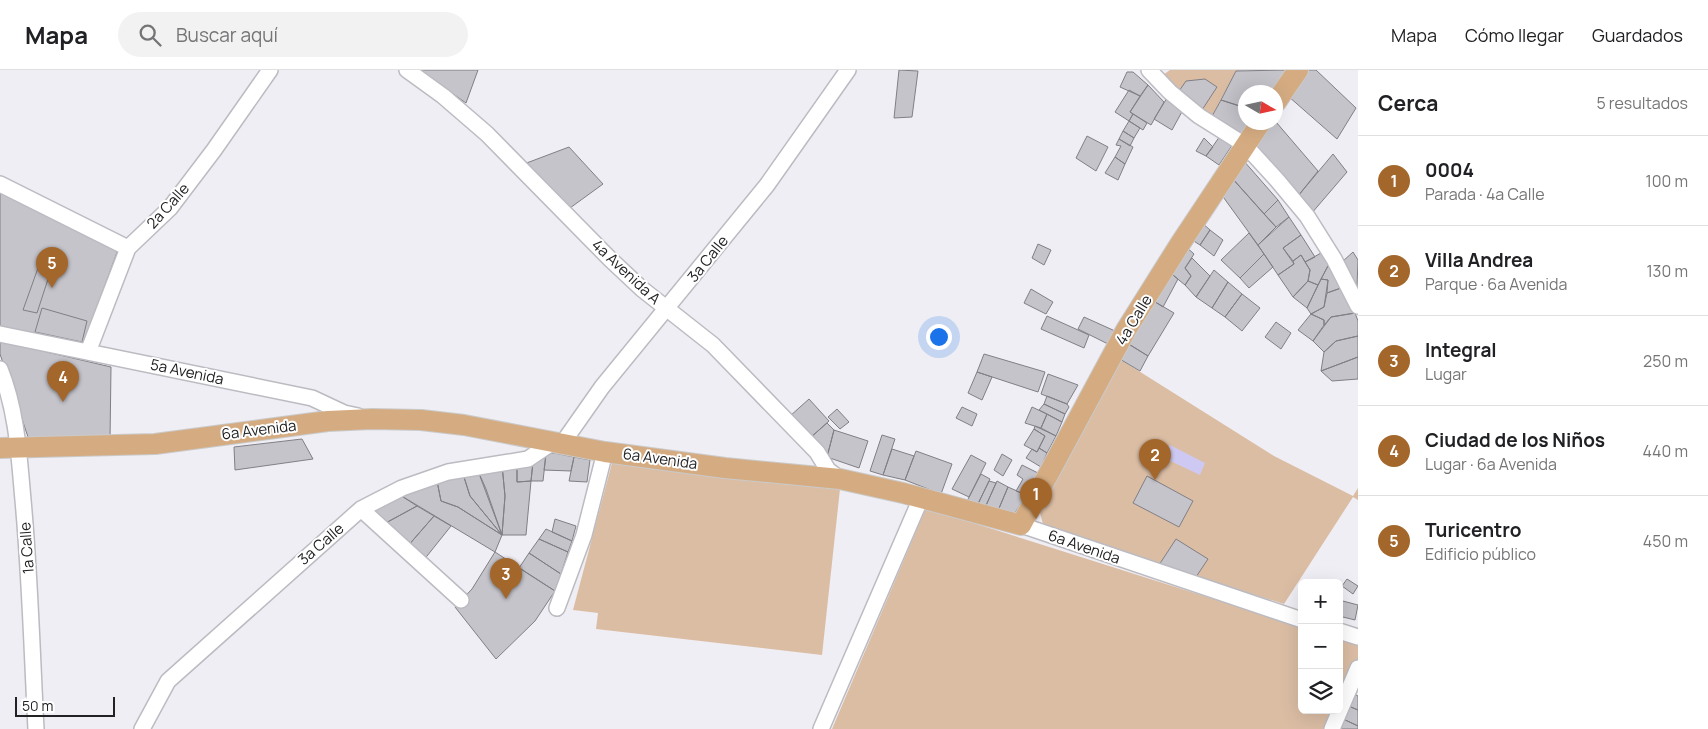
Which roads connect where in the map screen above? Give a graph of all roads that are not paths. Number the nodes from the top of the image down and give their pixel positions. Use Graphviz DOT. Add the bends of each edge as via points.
graph roads {
  1 [pos="270,70"];
  2 [pos="407,70"];
  3 [pos="848,70"];
  4 [pos="1148,70"];
  5 [pos="1298,70"];
  6 [pos="1283,92"];
  7 [pos="1255,130"];
  8 [pos="1245,145"];
  9 [pos="0,184"];
  10 [pos="128,248"];
  11 [pos="1358,306"];
  12 [pos="668,310"];
  13 [pos="0,334"];
  14 [pos="88,352"];
  15 [pos="0,369"];
  16 [pos="372,419"];
  17 [pos="558,443"];
  18 [pos="10,448"];
  19 [pos="605,452"];
  20 [pos="840,479"];
  21 [pos="921,498"];
  22 [pos="361,509"];
  23 [pos="1021,525"];
  24 [pos="460,600"];
  25 [pos="558,608"];
  26 [pos="1298,619"];
  27 [pos="1343,632"];
  28 [pos="1358,637"];
  29 [pos="1358,668"];
  30 [pos="36,729"];
  31 [pos="142,729"];
  32 [pos="821,729"];
  33 [pos="1332,729"];
  1 -- 10 [label="street, 2a Calle" via="170,208"];
  2 -- 12 [label="street, 4a Avenida A" via="487,134 611,260"];
  3 -- 12 [label="street, 3a Calle" via="767,185"];
  4 -- 8 [label="street" via="1199,116"];
  5 -- 6 [label="main road"];
  7 -- 8 [label="main road, 4a Calle"];
  8 -- 11 [label="street" via="1306,216 1334,259"];
  8 -- 23 [label="main road, 4a Calle" via="1126,330"];
  9 -- 10 [label="street"];
  10 -- 14 [label="street, 2a Calle"];
  12 -- 17 [label="street, 3a Calle"];
  12 -- 20 [label="street, 4a Avenida A" via="713,345 817,452 828,470"];
  13 -- 14 [label="street, 5a Avenida"];
  14 -- 16 [label="street, 5a Avenida" via="312,398 344,413"];
  15 -- 18 [label="street, 1a Calle" via="10,400"];
  16 -- 17 [label="main road, 6a Avenida" via="464,425"];
  16 -- 18 [label="main road, 6a Avenida" via="328,421 155,444"];
  17 -- 19 [label="main road, 6a Avenida"];
  17 -- 22 [label="street, 3a Calle" via="528,459 448,472 402,488"];
  18 -- 30 [label="street, 1a Calle" via="28,560"];
  19 -- 20 [label="main road, 6a Avenida"];
  19 -- 25 [label="street" via="584,535"];
  20 -- 21 [label="main road, 6a Avenida"];
  21 -- 23 [label="main road, 6a Avenida"];
  21 -- 32 [label="street"];
  22 -- 24 [label="street"];
  22 -- 31 [label="street, 3a Calle" via="168,681"];
  23 -- 26 [label="street, 6a Avenida"];
  27 -- 28 [label="street"];
  29 -- 33 [label="street"];
}
